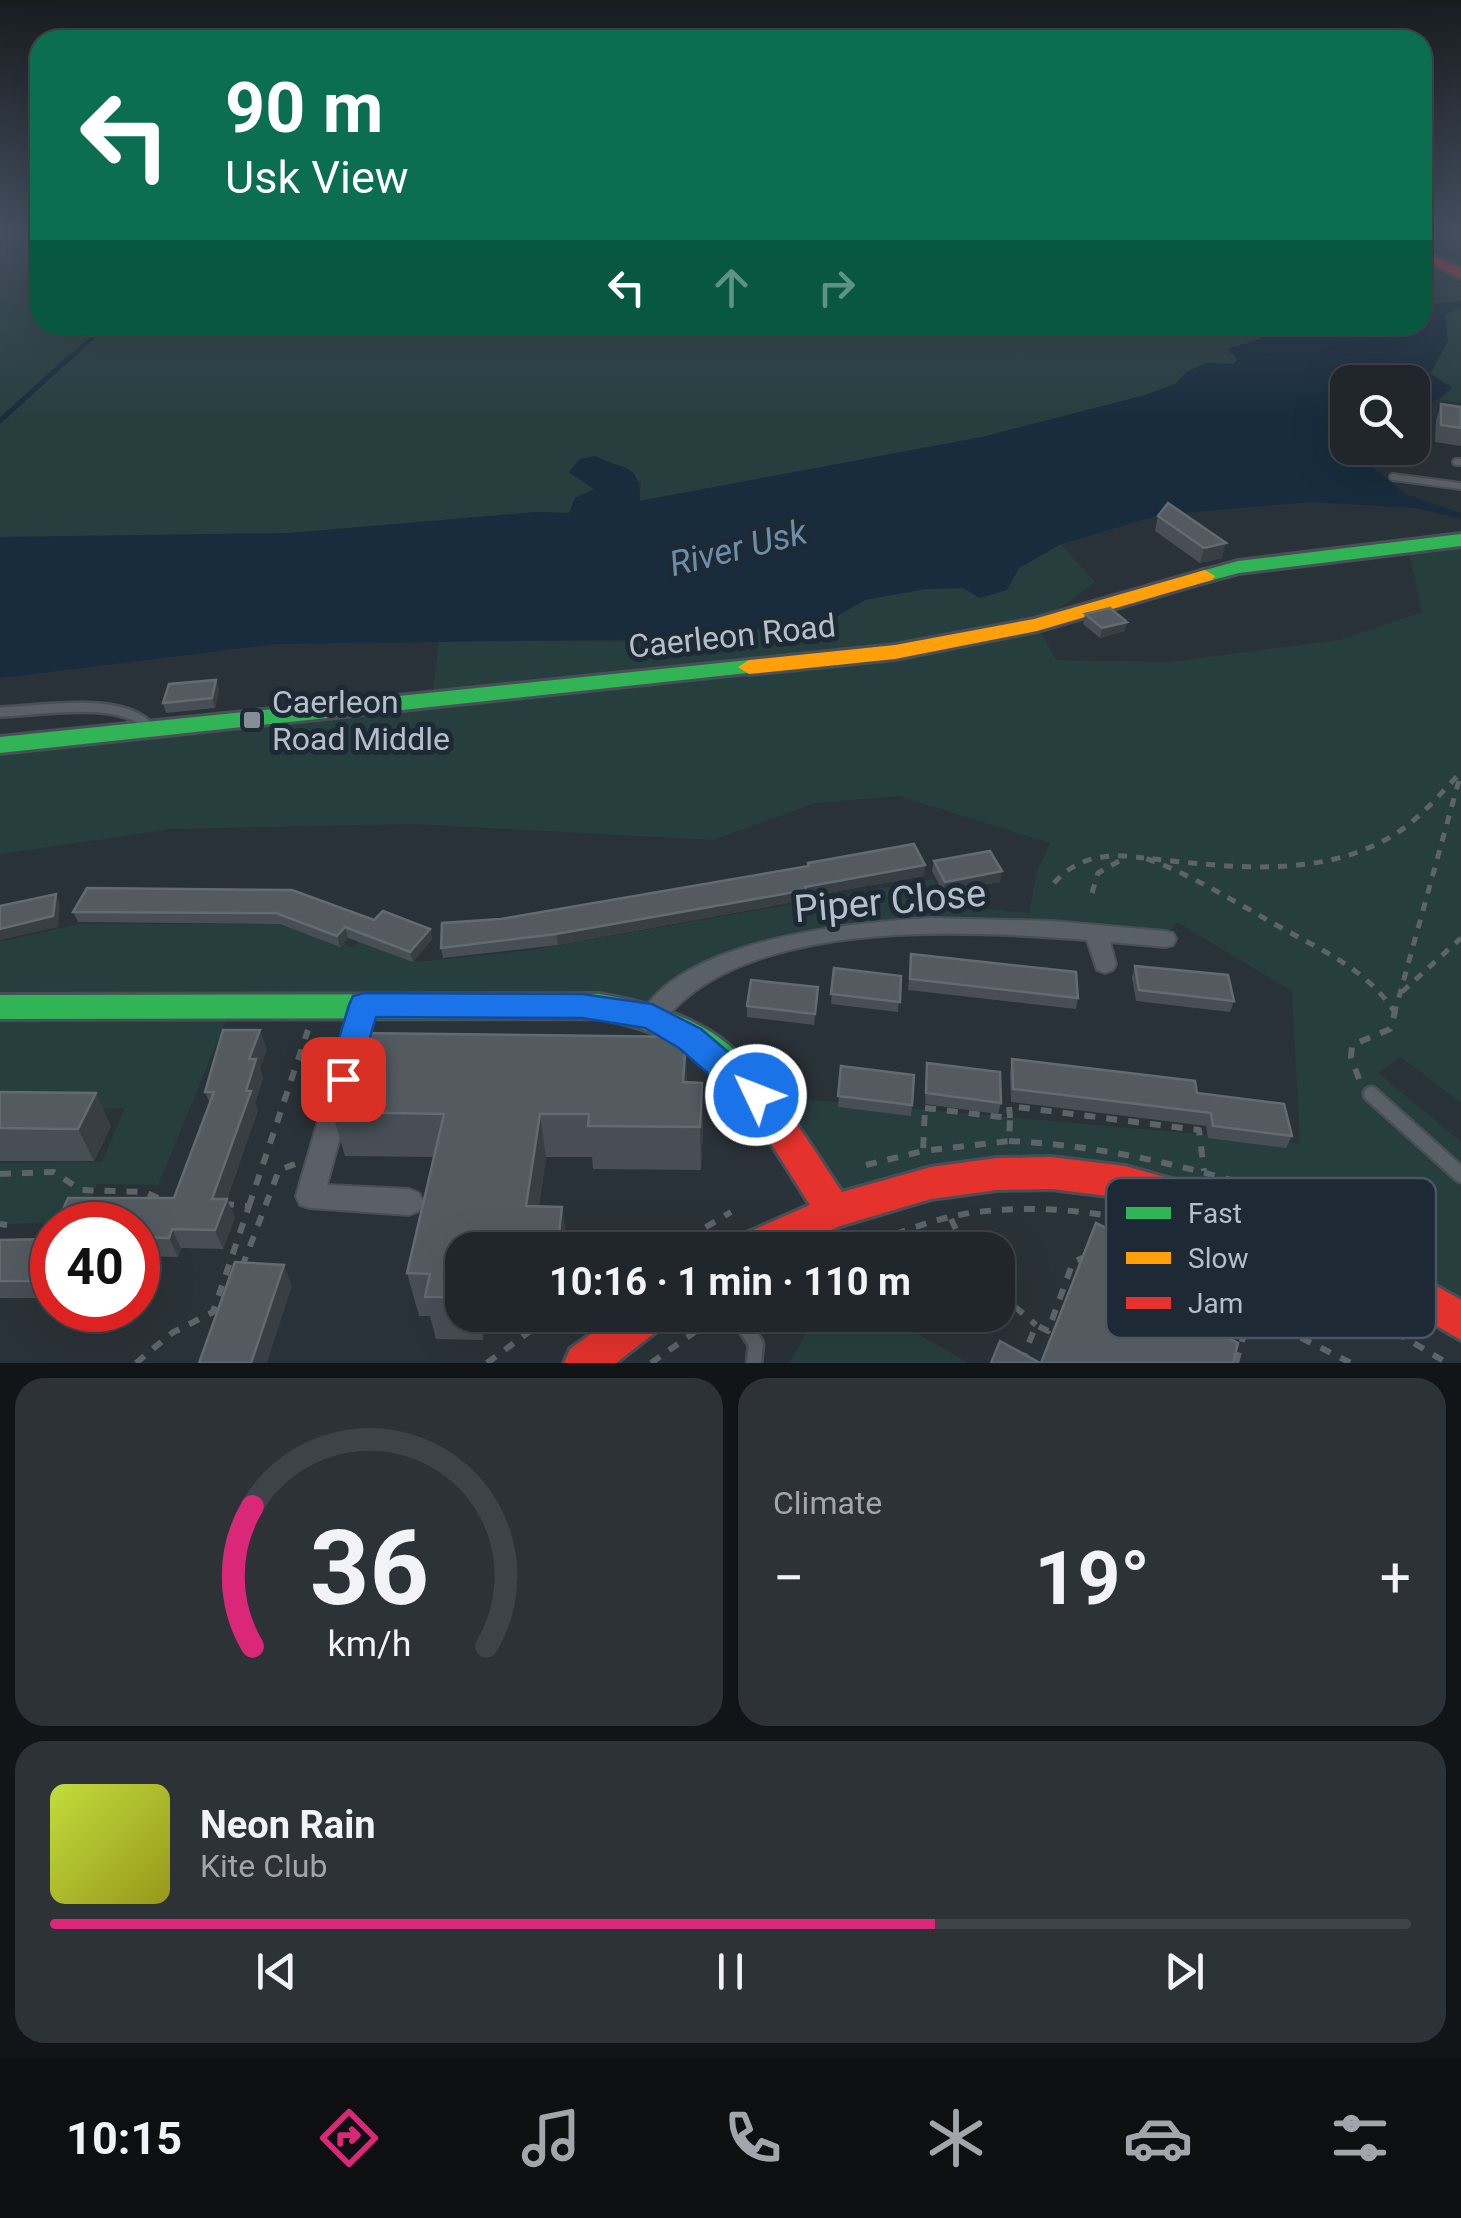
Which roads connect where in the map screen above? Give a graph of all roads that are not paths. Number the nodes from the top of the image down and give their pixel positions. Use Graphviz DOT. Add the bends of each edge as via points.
graph roads {
  1 [pos="1393,477"];
  2 [pos="1461,486"];
  3 [pos="1461,540"];
  4 [pos="0,712"];
  5 [pos="152,729"];
  6 [pos="0,745"];
  7 [pos="1096,932"];
  8 [pos="1165,939"];
  9 [pos="1105,964"];
  10 [pos="364,1005"];
  11 [pos="0,1007"];
  12 [pos="652,1016"];
  13 [pos="1371,1094"];
  14 [pos="1461,1175"];
  15 [pos="1106,1180"];
  16 [pos="409,1202"];
  17 [pos="834,1211"];
  18 [pos="788,1232"];
  19 [pos="1436,1306"];
  20 [pos="1461,1321"];
  21 [pos="625,1332"];
  22 [pos="748,1332"];
  23 [pos="584,1363"];
  24 [pos="754,1363"];
  1 -- 2 [label="lane"];
  3 -- 5 [label="main road, Caerleon Road" via="1238,567 1037,625 895,652"];
  4 -- 5 [label="lane" via="113,708 140,716"];
  5 -- 6 [label="main road, Caerleon Road"];
  7 -- 8 [label="street, Piper Close"];
  7 -- 9 [label="street"];
  7 -- 12 [label="street, Piper Close" via="1005,925 865,931 792,943 704,974"];
  10 -- 11 [label="main road"];
  10 -- 12 [label="main road" via="582,1006"];
  10 -- 16 [label="street" via="310,1196"];
  12 -- 17 [label="main road" via="690,1038 752,1091"];
  13 -- 14 [label="lane"];
  15 -- 17 [label="main road" via="997,1174 931,1183"];
  17 -- 18 [label="main road"];
  19 -- 20 [label="main road"];
  21 -- 23 [label="main road"];
  22 -- 24 [label="lane" via="756,1344"];
}
